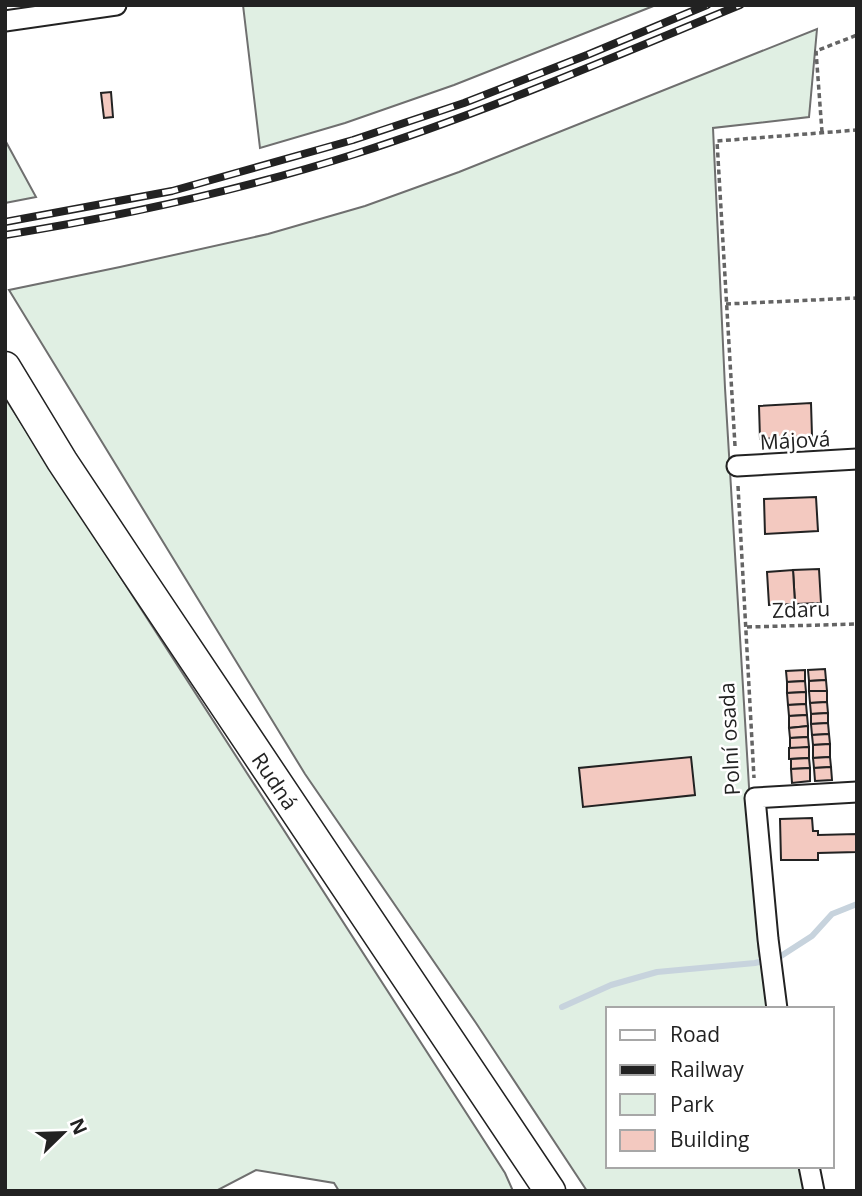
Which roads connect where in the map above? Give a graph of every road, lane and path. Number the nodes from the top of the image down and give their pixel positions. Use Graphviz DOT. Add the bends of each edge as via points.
graph roads {
  1 [pos="116,5"];
  2 [pos="5,21"];
  3 [pos="857,35"];
  4 [pos="857,130"];
  5 [pos="822,132"];
  6 [pos="857,298"];
  7 [pos="726,304"];
  8 [pos="5,367"];
  9 [pos="857,459"];
  10 [pos="737,466"];
  11 [pos="857,624"];
  12 [pos="746,627"];
  13 [pos="857,792"];
  14 [pos="755,798"];
  15 [pos="777,1007"];
  16 [pos="809,1168"];
  17 [pos="550,1191"];
  18 [pos="814,1191"];
  1 -- 2 [label="street"];
  3 -- 5 [label="path" via="816,51"];
  4 -- 5 [label="path"];
  5 -- 7 [label="path, Polní osada" via="717,141"];
  6 -- 7 [label="path"];
  7 -- 10 [label="path, Polní osada"];
  8 -- 17 [label="main road, Rudná" via="62,461"];
  9 -- 10 [label="street, Májová"];
  10 -- 12 [label="path, Polní osada"];
  11 -- 12 [label="path, Zdaru"];
  12 -- 14 [label="path, Polní osada"];
  13 -- 14 [label="street"];
  14 -- 15 [label="street, Polní osada"];
  16 -- 18 [label="street"];
}
